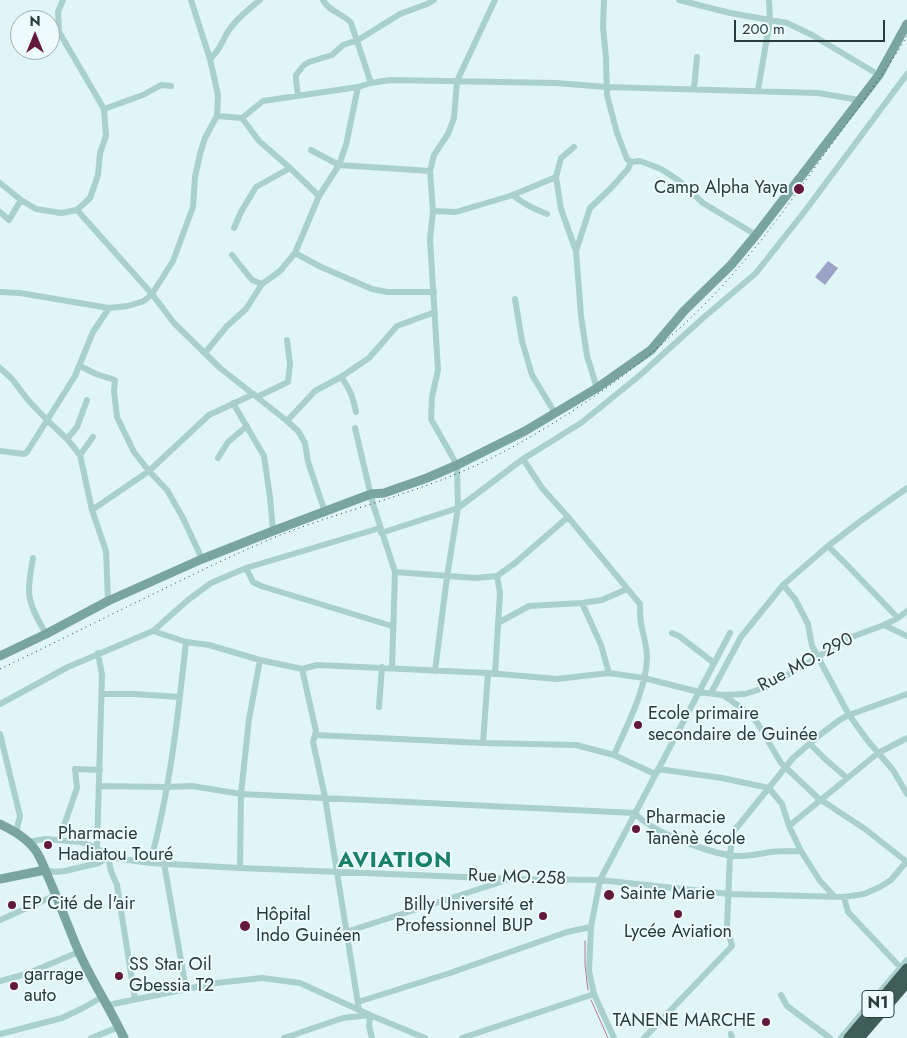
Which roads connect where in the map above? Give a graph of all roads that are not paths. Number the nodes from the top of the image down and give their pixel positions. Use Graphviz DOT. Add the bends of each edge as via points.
graph roads {
  1 [pos="63,0"];
  2 [pos="191,0"];
  3 [pos="260,0"];
  4 [pos="323,0"];
  5 [pos="434,0"];
  6 [pos="495,0"];
  7 [pos="604,0"];
  8 [pos="679,0"];
  9 [pos="769,0"];
  10 [pos="770,20"];
  11 [pos="907,24"];
  12 [pos="358,40"];
  13 [pos="697,57"];
  14 [pos="210,59"];
  15 [pos="879,74"];
  16 [pos="907,74"];
  17 [pos="457,81"];
  18 [pos="371,83"];
  19 [pos="171,86"];
  20 [pos="358,86"];
  21 [pos="606,87"];
  22 [pos="694,89"];
  23 [pos="758,90"];
  24 [pos="298,96"];
  25 [pos="859,100"];
  26 [pos="104,109"];
  27 [pos="217,116"];
  28 [pos="242,118"];
  29 [pos="574,146"];
  30 [pos="311,150"];
  31 [pos="631,162"];
  32 [pos="339,165"];
  33 [pos="290,168"];
  34 [pos="430,171"];
  35 [pos="556,177"];
  36 [pos="0,183"];
  37 [pos="513,195"];
  38 [pos="319,196"];
  39 [pos="21,200"];
  40 [pos="76,210"];
  41 [pos="0,212"];
  42 [pos="433,212"];
  43 [pos="547,214"];
  44 [pos="234,228"];
  45 [pos="756,235"];
  46 [pos="576,251"];
  47 [pos="295,253"];
  48 [pos="232,255"];
  49 [pos="262,284"];
  50 [pos="0,292"];
  51 [pos="434,292"];
  52 [pos="152,294"];
  53 [pos="515,299"];
  54 [pos="109,308"];
  55 [pos="434,312"];
  56 [pos="288,340"];
  57 [pos="205,353"];
  58 [pos="80,366"];
  59 [pos="0,368"];
  60 [pos="341,377"];
  61 [pos="597,388"];
  62 [pos="255,395"];
  63 [pos="87,400"];
  64 [pos="233,403"];
  65 [pos="356,412"];
  66 [pos="555,413"];
  67 [pos="47,420"];
  68 [pos="287,420"];
  69 [pos="247,426"];
  70 [pos="355,428"];
  71 [pos="93,437"];
  72 [pos="67,439"];
  73 [pos="0,451"];
  74 [pos="80,455"];
  75 [pos="218,458"];
  76 [pos="523,459"];
  77 [pos="457,465"];
  78 [pos="149,471"];
  79 [pos="907,488"];
  80 [pos="371,494"];
  81 [pos="458,508"];
  82 [pos="92,510"];
  83 [pos="324,512"];
  84 [pos="568,517"];
  85 [pos="273,531"];
  86 [pos="381,531"];
  87 [pos="828,546"];
  88 [pos="33,558"];
  89 [pos="202,559"];
  90 [pos="246,568"];
  91 [pos="395,572"];
  92 [pos="497,576"];
  93 [pos="447,577"];
  94 [pos="783,585"];
  95 [pos="627,588"];
  96 [pos="108,601"];
  97 [pos="582,603"];
  98 [pos="907,611"];
  99 [pos="898,618"];
  100 [pos="498,623"];
  101 [pos="884,625"];
  102 [pos="392,626"];
  103 [pos="153,631"];
  104 [pos="730,633"];
  105 [pos="46,634"];
  106 [pos="672,634"];
  107 [pos="907,636"];
  108 [pos="186,642"];
  109 [pos="98,653"];
  110 [pos="0,656"];
  111 [pos="818,657"];
  112 [pos="260,660"];
  113 [pos="714,663"];
  114 [pos="382,667"];
  115 [pos="392,668"];
  116 [pos="302,669"];
  117 [pos="435,671"];
  118 [pos="609,673"];
  119 [pos="492,674"];
  120 [pos="644,678"];
  121 [pos="699,692"];
  122 [pos="711,693"];
  123 [pos="102,694"];
  124 [pos="907,694"];
  125 [pos="722,695"];
  126 [pos="180,697"];
  127 [pos="0,704"];
  128 [pos="379,707"];
  129 [pos="850,715"];
  130 [pos="0,734"];
  131 [pos="315,736"];
  132 [pos="907,738"];
  133 [pos="484,743"];
  134 [pos="810,744"];
  135 [pos="878,752"];
  136 [pos="614,755"];
  137 [pos="785,767"];
  138 [pos="100,770"];
  139 [pos="656,771"];
  140 [pos="848,778"];
  141 [pos="99,786"];
  142 [pos="166,787"];
  143 [pos="769,788"];
  144 [pos="241,794"];
  145 [pos="907,794"];
  146 [pos="325,797"];
  147 [pos="820,799"];
  148 [pos="635,813"];
  149 [pos="0,824"];
  150 [pos="789,826"];
  151 [pos="16,832"];
  152 [pos="58,840"];
  153 [pos="28,842"];
  154 [pos="97,848"];
  155 [pos="801,851"];
  156 [pos="730,856"];
  157 [pos="108,857"];
  158 [pos="907,862"];
  159 [pos="150,863"];
  160 [pos="164,863"];
  161 [pos="240,868"];
  162 [pos="45,870"];
  163 [pos="336,871"];
  164 [pos="514,878"];
  165 [pos="0,880"];
  166 [pos="600,880"];
  167 [pos="728,894"];
  168 [pos="56,895"];
  169 [pos="834,896"];
  170 [pos="844,897"];
  171 [pos="0,920"];
  172 [pos="590,927"];
  173 [pos="346,932"];
  174 [pos="79,952"];
  175 [pos="905,970"];
  176 [pos="0,982"];
  177 [pos="186,989"];
  178 [pos="594,994"];
  179 [pos="781,995"];
  180 [pos="102,997"];
  181 [pos="135,999"];
  182 [pos="358,1002"];
  183 [pos="108,1005"];
  184 [pos="359,1010"];
  185 [pos="370,1015"];
  186 [pos="119,1027"];
  187 [pos="0,1034"];
  188 [pos="91,1038"];
  189 [pos="124,1038"];
  190 [pos="284,1038"];
  191 [pos="372,1038"];
  192 [pos="425,1038"];
  193 [pos="462,1038"];
  194 [pos="614,1038"];
  195 [pos="644,1038"];
  196 [pos="830,1038"];
  197 [pos="841,1038"];
  198 [pos="848,1038"];
  199 [pos="859,1038"];
  1 -- 26 [label="street" via="58,12 59,32"];
  2 -- 14 [label="street"];
  3 -- 14 [label="street" via="236,21 218,52"];
  4 -- 12 [label="street" via="326,6 348,19"];
  5 -- 12 [label="street" via="400,14"];
  6 -- 17 [label="street"];
  7 -- 21 [label="street"];
  8 -- 10 [label="street"];
  9 -- 10 [label="street"];
  10 -- 15 [label="street" via="787,23 812,35"];
  10 -- 23 [label="street"];
  11 -- 15 [label="street"];
  12 -- 18 [label="street"];
  12 -- 24 [label="street" via="343,45 332,55 304,65 296,75"];
  13 -- 22 [label="street"];
  14 -- 27 [label="street" via="218,96"];
  15 -- 25 [label="street"];
  16 -- 76 [label="street" via="756,273 581,423"];
  17 -- 18 [label="street" via="390,80"];
  17 -- 21 [label="street"];
  17 -- 34 [label="street" via="454,118 434,155"];
  18 -- 20 [label="street"];
  19 -- 26 [label="street" via="162,85"];
  20 -- 24 [label="street"];
  20 -- 32 [label="street"];
  21 -- 22 [label="street"];
  21 -- 31 [label="street" via="617,133"];
  22 -- 23 [label="street"];
  23 -- 25 [label="street" via="818,93"];
  24 -- 28 [label="street" via="263,101"];
  25 -- 45 [label="street"];
  26 -- 40 [label="street" via="106,136 98,175 90,198"];
  27 -- 28 [label="street"];
  27 -- 52 [label="street" via="205,138 195,177 193,207 173,261"];
  28 -- 33 [label="street" via="259,141"];
  29 -- 35 [label="street" via="561,158"];
  30 -- 32 [label="street"];
  31 -- 45 [label="street" via="640,161 661,169 703,203"];
  31 -- 46 [label="street" via="612,188 590,208"];
  32 -- 34 [label="street"];
  32 -- 38 [label="street"];
  33 -- 38 [label="street"];
  33 -- 44 [label="street" via="256,187"];
  34 -- 42 [label="street"];
  35 -- 37 [label="street"];
  35 -- 46 [label="street" via="562,210"];
  36 -- 39 [label="street"];
  37 -- 42 [label="street" via="456,212"];
  37 -- 43 [label="street"];
  38 -- 47 [label="street"];
  39 -- 40 [label="street" via="36,210 62,214"];
  39 -- 41 [label="street" via="9,220"];
  40 -- 52 [label="street"];
  42 -- 51 [label="street" via="430,239"];
  45 -- 61 [label="street" via="651,350"];
  46 -- 61 [label="street" via="587,356"];
  47 -- 49 [label="street" via="280,271"];
  47 -- 51 [label="street" via="372,289"];
  48 -- 49 [label="street" via="252,280"];
  49 -- 57 [label="street" via="246,309"];
  50 -- 54 [label="street"];
  51 -- 55 [label="street"];
  52 -- 54 [label="street" via="144,301"];
  52 -- 57 [label="street" via="174,323"];
  53 -- 66 [label="street" via="532,375"];
  54 -- 58 [label="street" via="93,332"];
  55 -- 60 [label="street" via="397,326 369,358"];
  55 -- 77 [label="street" via="438,370 431,420"];
  56 -- 62 [label="street" via="288,382"];
  57 -- 62 [label="street"];
  58 -- 67 [label="street"];
  58 -- 78 [label="street" via="115,380 117,417 134,452"];
  59 -- 67 [label="street"];
  60 -- 65 [label="street" via="350,388"];
  60 -- 68 [label="street" via="315,391"];
  61 -- 66 [label="street"];
  62 -- 64 [label="street"];
  62 -- 68 [label="street"];
  63 -- 72 [label="street" via="76,427"];
  64 -- 69 [label="street"];
  64 -- 78 [label="street" via="209,415"];
  66 -- 77 [label="street" via="525,432"];
  67 -- 72 [label="street"];
  67 -- 73 [label="street" via="26,454"];
  68 -- 83 [label="street" via="305,443"];
  69 -- 75 [label="street" via="228,442"];
  69 -- 85 [label="street" via="264,456"];
  70 -- 80 [label="street"];
  71 -- 74 [label="street"];
  72 -- 74 [label="street"];
  74 -- 82 [label="street"];
  76 -- 81 [label="street"];
  76 -- 84 [label="street" via="542,488"];
  77 -- 80 [label="street" via="393,490"];
  77 -- 81 [label="street"];
  78 -- 82 [label="street"];
  78 -- 89 [label="street" via="167,490"];
  79 -- 87 [label="street"];
  80 -- 83 [label="street"];
  80 -- 86 [label="street"];
  81 -- 86 [label="street"];
  81 -- 93 [label="street"];
  82 -- 96 [label="street" via="106,550"];
  83 -- 85 [label="street"];
  84 -- 92 [label="street"];
  84 -- 95 [label="street"];
  85 -- 89 [label="street"];
  86 -- 90 [label="street"];
  86 -- 91 [label="street"];
  87 -- 94 [label="street"];
  87 -- 99 [label="street"];
  88 -- 105 [label="street" via="30,597"];
  89 -- 96 [label="street"];
  90 -- 102 [label="street" via="253,582 261,586"];
  90 -- 103 [label="street" via="211,583"];
  91 -- 93 [label="street"];
  91 -- 102 [label="street"];
  92 -- 93 [label="street"];
  92 -- 100 [label="street" via="500,593"];
  93 -- 117 [label="street"];
  94 -- 111 [label="street" via="795,599 808,624 812,646"];
  94 -- 122 [label="street" via="741,637"];
  95 -- 97 [label="street" via="602,600"];
  95 -- 120 [label="street" via="640,604 647,659"];
  96 -- 105 [label="street"];
  97 -- 100 [label="street" via="529,606"];
  97 -- 118 [label="street" via="601,645"];
  98 -- 99 [label="street, Rue MO. 290"];
  99 -- 101 [label="street, Rue MO. 290"];
  100 -- 119 [label="street"];
  101 -- 107 [label="street"];
  101 -- 111 [label="street, Rue MO. 290" via="842,641"];
  102 -- 115 [label="street"];
  103 -- 108 [label="street"];
  103 -- 109 [label="street"];
  104 -- 113 [label="street"];
  105 -- 110 [label="street"];
  106 -- 113 [label="street" via="680,636"];
  108 -- 112 [label="street" via="209,645"];
  108 -- 126 [label="street"];
  109 -- 123 [label="street"];
  109 -- 127 [label="street"];
  111 -- 125 [label="street, Rue MO. 290" via="767,687 745,694"];
  111 -- 129 [label="street"];
  112 -- 116 [label="street"];
  112 -- 144 [label="street" via="249,719"];
  113 -- 121 [label="street"];
  114 -- 115 [label="street, Rue MO. 290"];
  114 -- 116 [label="street, Rue MO. 290" via="316,664"];
  114 -- 128 [label="street"];
  115 -- 117 [label="street, Rue MO. 290"];
  116 -- 131 [label="street"];
  117 -- 119 [label="street, Rue MO. 290"];
  118 -- 119 [label="street, Rue MO. 290" via="557,679"];
  118 -- 120 [label="street, Rue MO. 290"];
  119 -- 133 [label="street"];
  120 -- 121 [label="street, Rue MO. 290"];
  120 -- 136 [label="street"];
  121 -- 122 [label="street, Rue MO. 290"];
  121 -- 139 [label="street"];
  122 -- 125 [label="street, Rue MO. 290"];
  123 -- 126 [label="street"];
  123 -- 138 [label="street"];
  124 -- 129 [label="street"];
  125 -- 137 [label="street" via="750,714"];
  126 -- 142 [label="street"];
  129 -- 134 [label="street"];
  129 -- 135 [label="street"];
  130 -- 151 [label="street" via="20,816"];
  131 -- 133 [label="street"];
  131 -- 146 [label="street"];
  132 -- 135 [label="street"];
  133 -- 136 [label="street" via="576,745"];
  134 -- 137 [label="street"];
  134 -- 140 [label="street"];
  135 -- 140 [label="street"];
  135 -- 145 [label="street"];
  136 -- 139 [label="street"];
  137 -- 143 [label="street"];
  137 -- 147 [label="street"];
  138 -- 141 [label="street"];
  138 -- 152 [label="street" via="75,769 77,788"];
  139 -- 143 [label="street" via="722,778"];
  139 -- 148 [label="street"];
  140 -- 147 [label="street"];
  141 -- 142 [label="street"];
  141 -- 154 [label="street"];
  142 -- 144 [label="street" via="192,786"];
  142 -- 159 [label="street"];
  143 -- 150 [label="street" via="782,804"];
  143 -- 156 [label="street" via="734,832"];
  144 -- 146 [label="street"];
  144 -- 161 [label="street"];
  146 -- 148 [label="street"];
  146 -- 163 [label="street"];
  147 -- 150 [label="street"];
  147 -- 158 [label="street"];
  148 -- 156 [label="street" via="670,836"];
  148 -- 166 [label="street"];
  149 -- 151 [label="street"];
  150 -- 155 [label="street"];
  151 -- 153 [label="street"];
  152 -- 153 [label="street"];
  152 -- 154 [label="street" via="81,842"];
  153 -- 162 [label="street"];
  154 -- 157 [label="street"];
  155 -- 156 [label="street"];
  155 -- 169 [label="street"];
  156 -- 167 [label="street"];
  157 -- 159 [label="street, Rue MO.258"];
  157 -- 162 [label="street" via="98,863 65,871"];
  157 -- 181 [label="street" via="117,885"];
  158 -- 170 [label="street, Rue MO.258" via="880,887"];
  159 -- 160 [label="street, Rue MO.258"];
  160 -- 161 [label="street, Rue MO.258"];
  160 -- 177 [label="street"];
  161 -- 163 [label="street, Rue MO.258"];
  162 -- 165 [label="street"];
  162 -- 168 [label="street"];
  163 -- 164 [label="street, Rue MO.258"];
  163 -- 173 [label="street"];
  164 -- 166 [label="street, Rue MO.258"];
  164 -- 173 [label="street"];
  166 -- 167 [label="street, Rue MO.258"];
  166 -- 172 [label="street"];
  167 -- 169 [label="street, Rue MO.258"];
  167 -- 195 [label="street" via="727,926 732,946"];
  168 -- 171 [label="street"];
  168 -- 174 [label="street"];
  169 -- 170 [label="street, Rue MO.258"];
  170 -- 175 [label="street" via="848,912"];
  172 -- 178 [label="street" via="590,971"];
  172 -- 182 [label="street"];
  173 -- 182 [label="street"];
  174 -- 176 [label="street"];
  174 -- 180 [label="street"];
  175 -- 197 [label="street"];
  175 -- 198 [label="highway, N1"];
  175 -- 199 [label="highway, N1"];
  177 -- 181 [label="street"];
  177 -- 184 [label="street" via="262,978 300,983"];
  178 -- 193 [label="street"];
  178 -- 194 [label="street"];
  179 -- 196 [label="street" via="787,1006"];
  180 -- 183 [label="street"];
  180 -- 187 [label="street" via="62,1018"];
  181 -- 183 [label="street"];
  182 -- 184 [label="street"];
  183 -- 186 [label="street"];
  184 -- 185 [label="street"];
  185 -- 190 [label="street" via="343,1018"];
  185 -- 191 [label="street"];
  185 -- 192 [label="street"];
  186 -- 188 [label="street"];
  186 -- 189 [label="street"];
}
